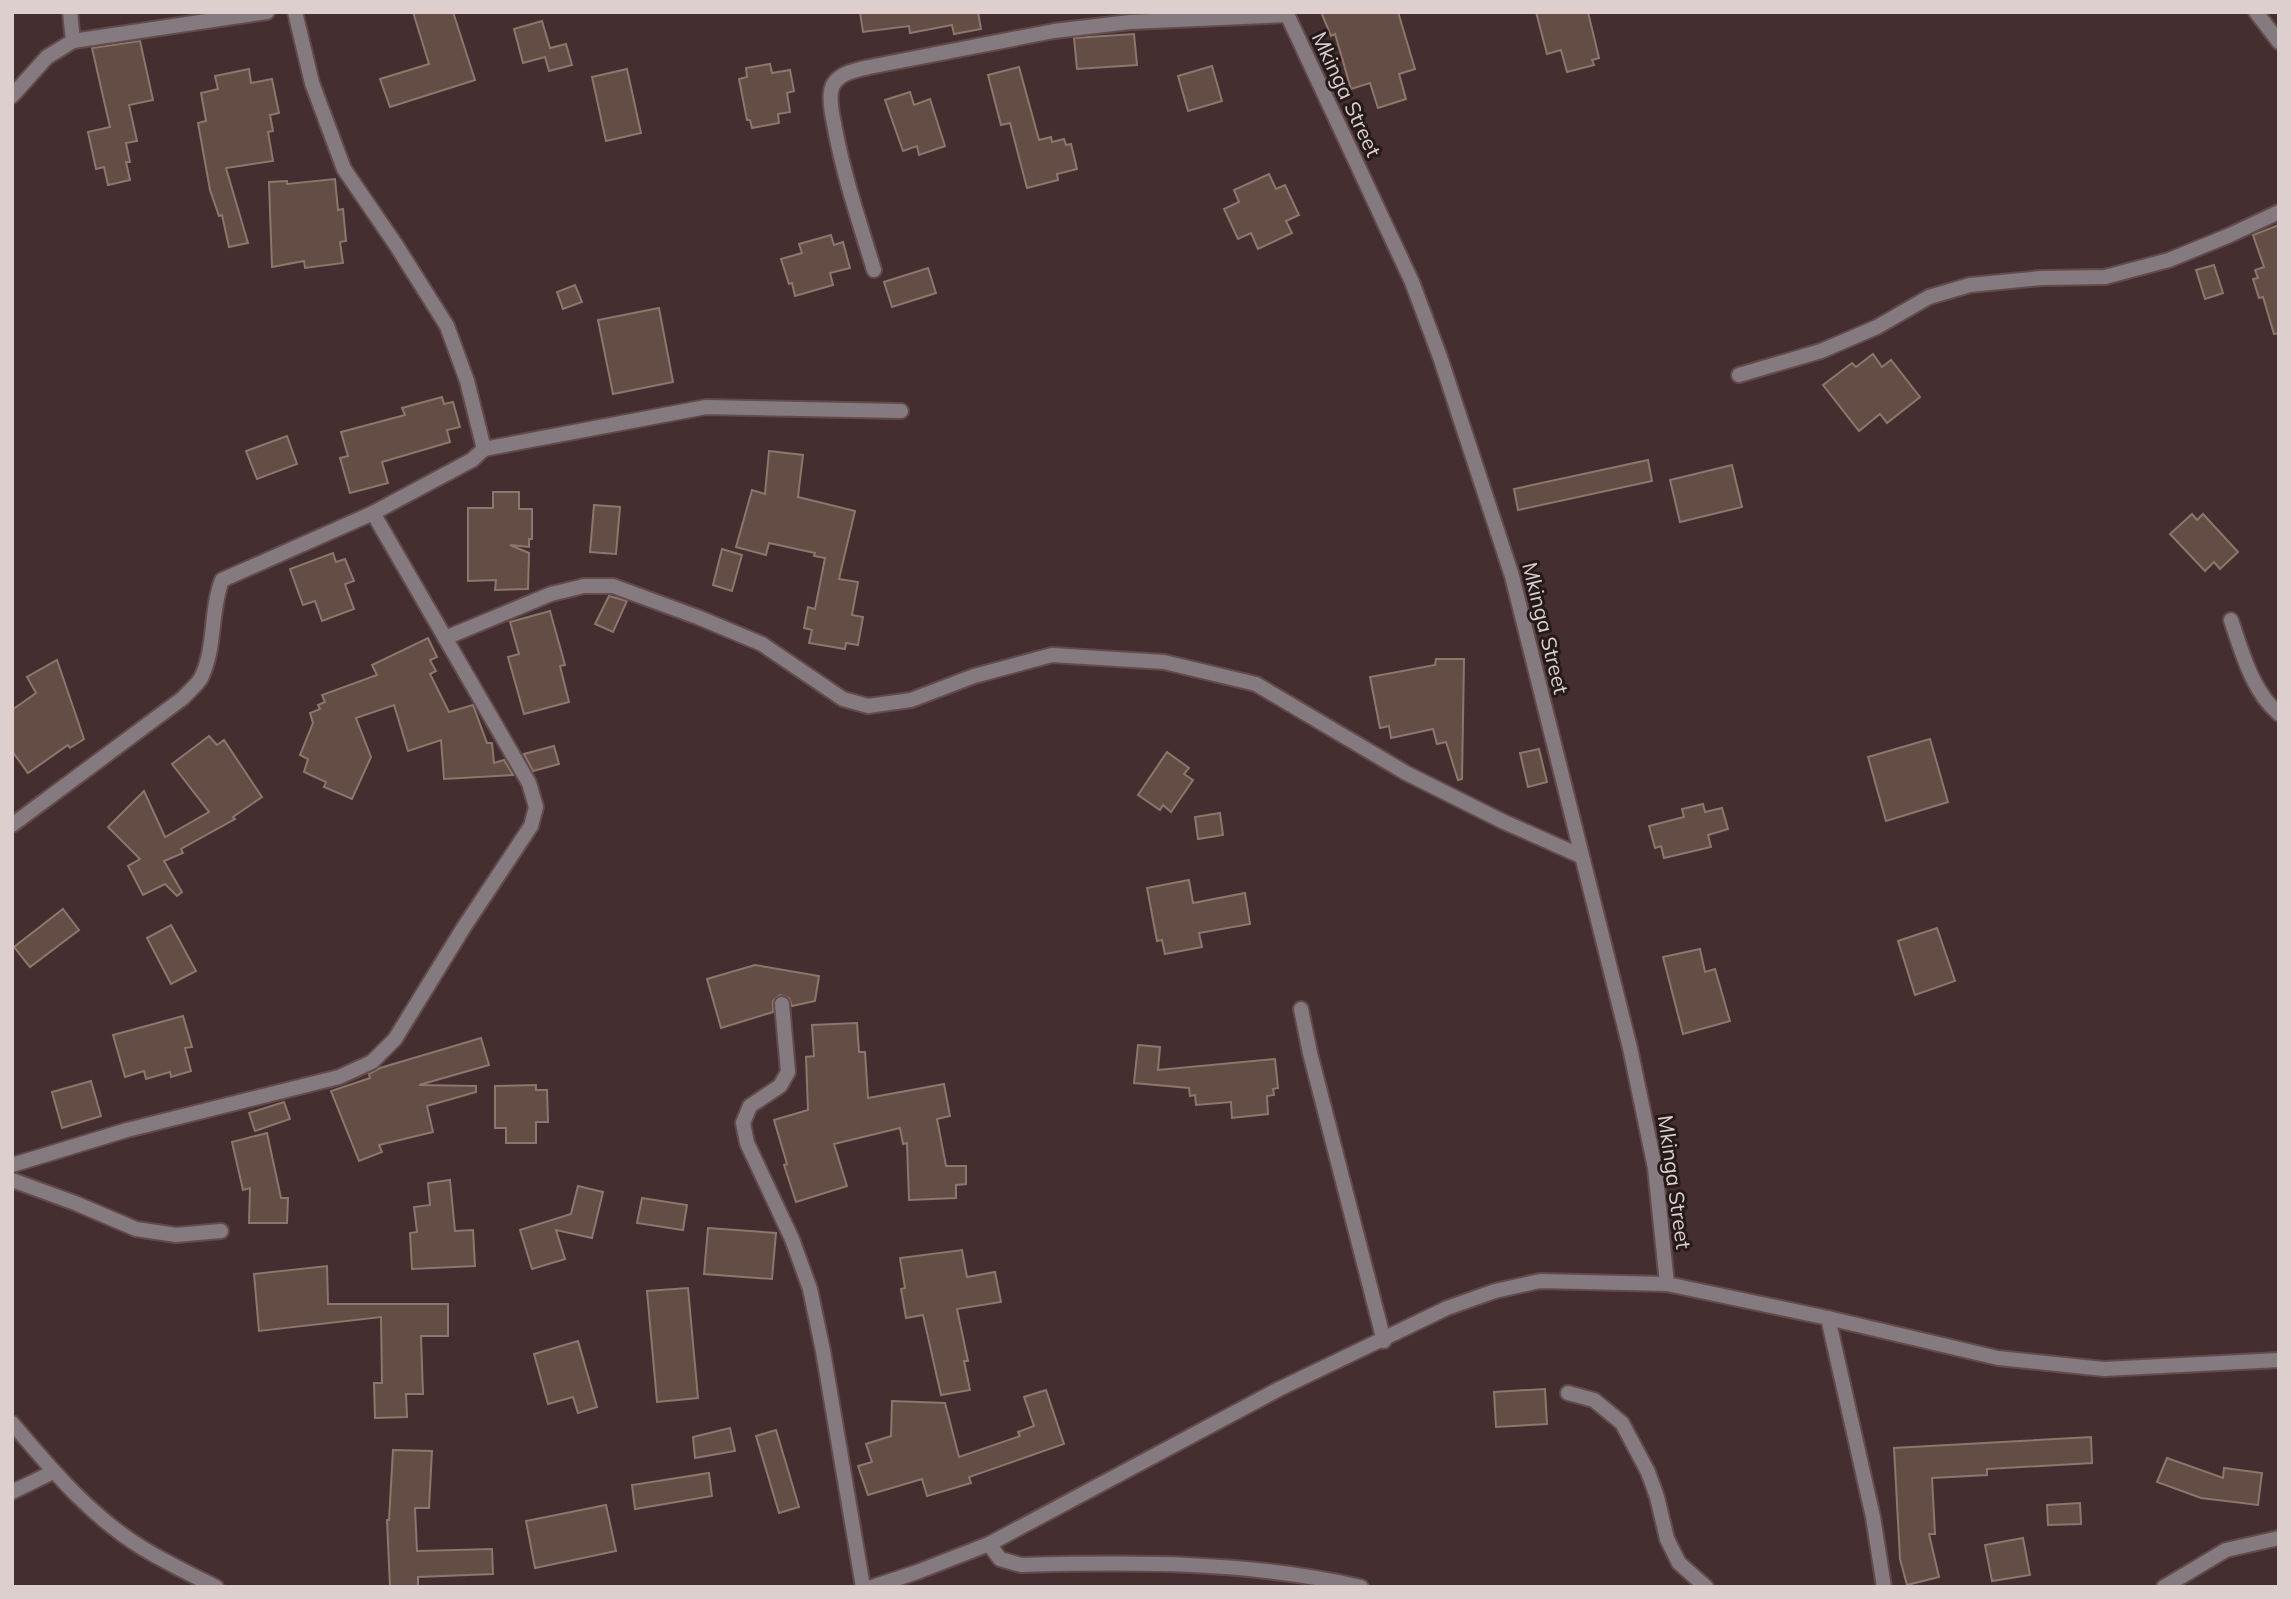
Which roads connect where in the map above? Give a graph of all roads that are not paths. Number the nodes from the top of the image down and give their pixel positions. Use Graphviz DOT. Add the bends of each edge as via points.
graph roads {
  1 [pos="70,12"];
  2 [pos="267,12"];
  3 [pos="295,12"];
  4 [pos="2256,12"];
  5 [pos="1287,13"];
  6 [pos="73,41"];
  7 [pos="2279,42"];
  8 [pos="12,96"];
  9 [pos="2279,212"];
  10 [pos="874,270"];
  11 [pos="1739,375"];
  12 [pos="901,411"];
  13 [pos="484,449"];
  14 [pos="373,513"];
  15 [pos="2231,620"];
  16 [pos="445,638"];
  17 [pos="2279,714"];
  18 [pos="12,825"];
  19 [pos="1581,856"];
  20 [pos="782,1004"];
  21 [pos="1301,1009"];
  22 [pos="12,1165"];
  23 [pos="12,1180"];
  24 [pos="221,1231"];
  25 [pos="1667,1284"];
  26 [pos="1828,1318"];
  27 [pos="1384,1340"];
  28 [pos="2279,1360"];
  29 [pos="1569,1393"];
  30 [pos="12,1423"];
  31 [pos="53,1472"];
  32 [pos="12,1492"];
  33 [pos="2279,1538"];
  34 [pos="989,1544"];
  35 [pos="1346,1585"];
  36 [pos="216,1587"];
  37 [pos="863,1587"];
  38 [pos="872,1587"];
  39 [pos="1362,1587"];
  40 [pos="1706,1587"];
  41 [pos="1884,1587"];
  42 [pos="2164,1587"];
  1 -- 6 [label="street"];
  2 -- 6 [label="street"];
  3 -- 13 [label="street" via="312,83 344,169 447,326 467,380"];
  4 -- 7 [label="street"];
  5 -- 10 [label="street" via="1054,31 869,67 839,78 831,90 833,117"];
  5 -- 19 [label="street, Mkinga Street" via="1412,282 1440,357 1512,576"];
  6 -- 8 [label="street" via="47,57"];
  9 -- 11 [label="street" via="2169,260 2105,276 1970,285 1929,297 1877,327 1821,351"];
  12 -- 13 [label="street" via="706,407"];
  13 -- 14 [label="street" via="472,460"];
  14 -- 16 [label="street"];
  14 -- 18 [label="street" via="222,580 201,679 183,698"];
  15 -- 17 [label="street" via="2247,667"];
  16 -- 19 [label="street" via="551,594 584,586 613,586 762,644 843,699 868,706 911,700 974,676 1052,655 1164,662 1256,684 1406,773"];
  16 -- 22 [label="street" via="529,783 536,807 531,826 395,1039 372,1062 339,1077 127,1130"];
  19 -- 25 [label="street, Mkinga Street" via="1643,1107 1655,1168"];
  20 -- 37 [label="street" via="788,1072 780,1086 750,1106 743,1124 810,1289"];
  21 -- 27 [label="street"];
  23 -- 24 [label="street" via="136,1229 176,1235"];
  25 -- 26 [label="street"];
  25 -- 27 [label="street" via="1540,1281 1447,1308"];
  26 -- 28 [label="street" via="1998,1358 2077,1366"];
  26 -- 41 [label="street"];
  27 -- 34 [label="street" via="1279,1389"];
  29 -- 40 [label="street" via="1594,1400 1622,1423 1648,1472 1667,1539 1679,1563"];
  30 -- 31 [label="street"];
  31 -- 32 [label="street"];
  31 -- 36 [label="street" via="88,1507 142,1548"];
  33 -- 42 [label="street" via="2226,1550"];
  34 -- 35 [label="street" via="1000,1559 1021,1566 1179,1563 1255,1569"];
  34 -- 38 [label="street"];
  35 -- 39 [label="street"];
}
